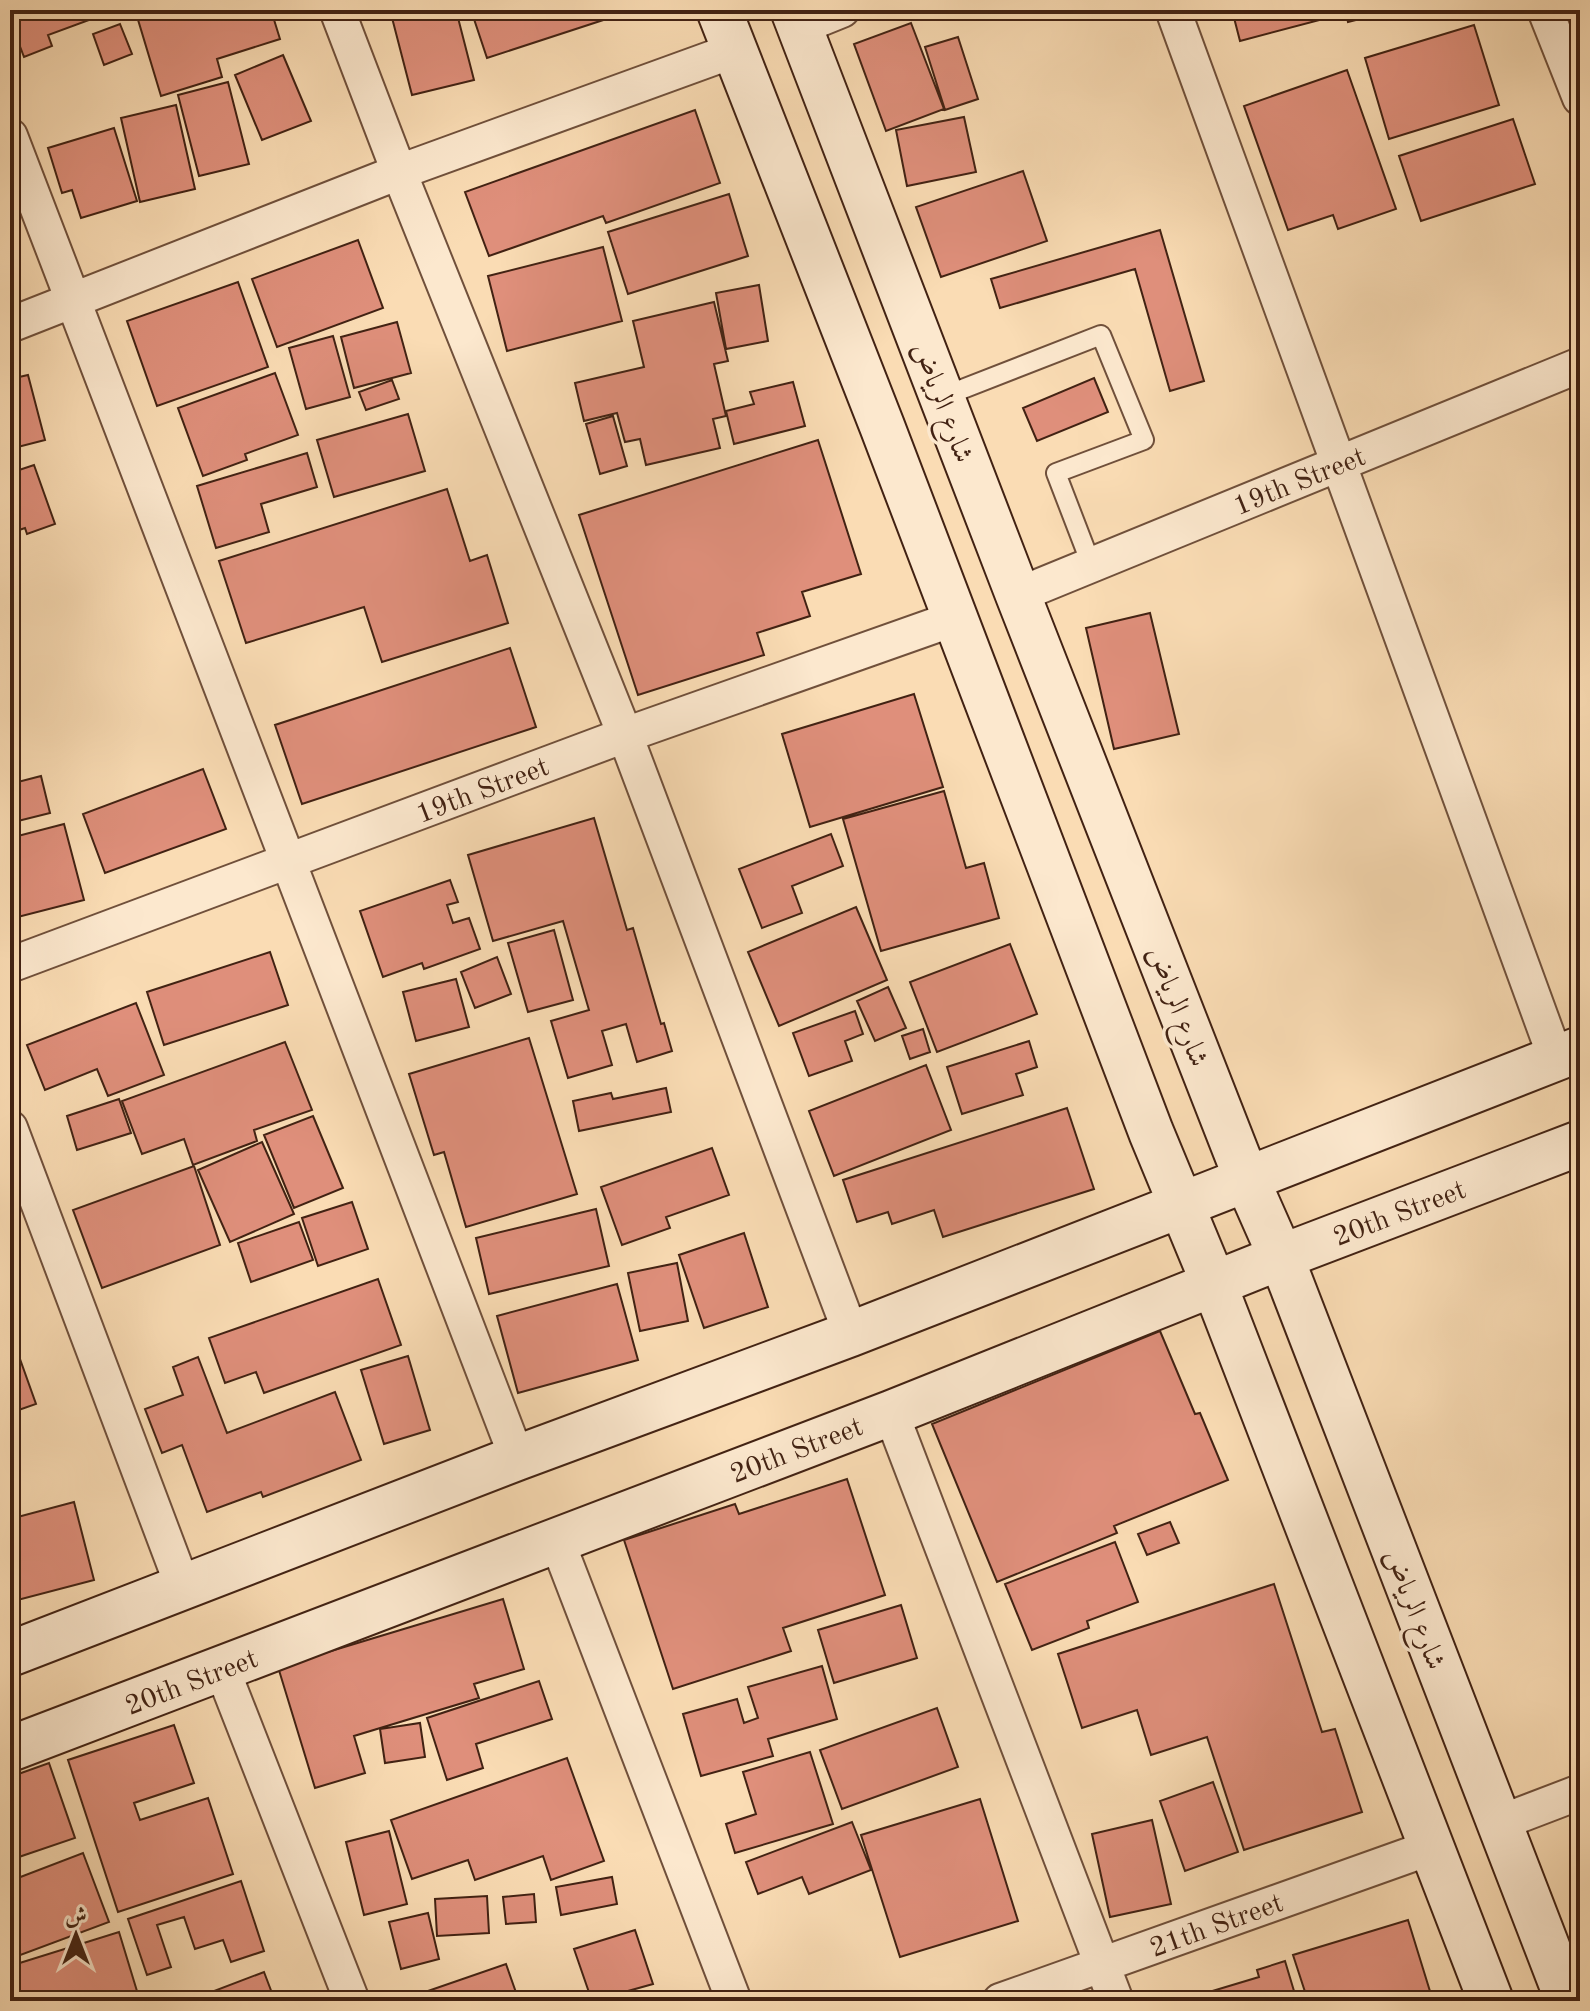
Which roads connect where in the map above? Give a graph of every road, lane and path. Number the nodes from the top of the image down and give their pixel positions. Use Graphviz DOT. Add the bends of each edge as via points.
graph roads {
  1 [pos="337,10"];
  2 [pos="719,10"];
  3 [pos="842,10"];
  4 [pos="1173,10"];
  5 [pos="1545,10"];
  6 [pos="796,18"];
  7 [pos="735,50"];
  8 [pos="1580,98"];
  9 [pos="10,136"];
  10 [pos="399,172"];
  11 [pos="74,300"];
  12 [pos="10,325"];
  13 [pos="1580,365"];
  14 [pos="942,397"];
  15 [pos="1338,465"];
  16 [pos="1091,564"];
  17 [pos="1018,595"];
  18 [pos="956,618"];
  19 [pos="625,735"];
  20 [pos="289,861"];
  21 [pos="10,965"];
  22 [pos="1568,1054"];
  23 [pos="10,1128"];
  24 [pos="1580,1143"];
  25 [pos="1247,1180"];
  26 [pos="1181,1205"];
  27 [pos="1281,1257"];
  28 [pos="1214,1284"];
  29 [pos="851,1334"];
  30 [pos="891,1413"];
  31 [pos="517,1458"];
  32 [pos="557,1541"];
  33 [pos="183,1587"];
  34 [pos="10,1654"];
  35 [pos="222,1669"];
  36 [pos="10,1749"];
  37 [pos="1580,1792"];
  38 [pos="1499,1823"];
  39 [pos="1432,1847"];
  40 [pos="1101,1965"];
  41 [pos="352,2001"];
  42 [pos="734,2001"];
  43 [pos="1000,2001"];
  44 [pos="1116,2001"];
  45 [pos="1491,2001"];
  46 [pos="1568,2001"];
  1 -- 10 [label="street"];
  2 -- 7 [label="main road"];
  3 -- 6 [label="street"];
  4 -- 15 [label="street"];
  5 -- 8 [label="street"];
  6 -- 14 [label="main road, شارع الرياض"];
  7 -- 10 [label="street"];
  7 -- 18 [label="main road"];
  9 -- 11 [label="street"];
  10 -- 11 [label="street"];
  10 -- 19 [label="street"];
  11 -- 12 [label="street"];
  11 -- 20 [label="street"];
  13 -- 15 [label="street, 19th Street"];
  14 -- 16 [label="lane" via="1101,335 1144,440 1056,473"];
  14 -- 17 [label="main road, شارع الرياض"];
  15 -- 16 [label="street, 19th Street"];
  15 -- 22 [label="street"];
  16 -- 17 [label="street, 19th Street"];
  17 -- 25 [label="main road, شارع الرياض"];
  18 -- 19 [label="street, 19th Street"];
  18 -- 26 [label="main road"];
  19 -- 20 [label="street, 19th Street"];
  19 -- 29 [label="street"];
  20 -- 21 [label="street, 19th Street"];
  20 -- 31 [label="street"];
  22 -- 25 [label="main road"];
  23 -- 33 [label="street"];
  24 -- 27 [label="main road, 20th Street"];
  25 -- 26 [label="main road"];
  25 -- 27 [label="main road, شارع الرياض"];
  26 -- 28 [label="main road"];
  26 -- 29 [label="main road"];
  27 -- 28 [label="main road, 20th Street"];
  27 -- 38 [label="main road, شارع الرياض"];
  28 -- 30 [label="main road, 20th Street"];
  28 -- 39 [label="main road"];
  29 -- 31 [label="main road"];
  30 -- 32 [label="main road, 20th Street"];
  30 -- 40 [label="street"];
  31 -- 33 [label="main road"];
  32 -- 35 [label="main road, 20th Street"];
  32 -- 42 [label="street"];
  33 -- 34 [label="main road"];
  35 -- 36 [label="main road, 20th Street"];
  35 -- 41 [label="street"];
  37 -- 38 [label="street"];
  38 -- 46 [label="main road, شارع الرياض"];
  39 -- 40 [label="street, 21th Street"];
  39 -- 45 [label="main road"];
  40 -- 43 [label="street, 21th Street"];
  40 -- 44 [label="street"];
}
